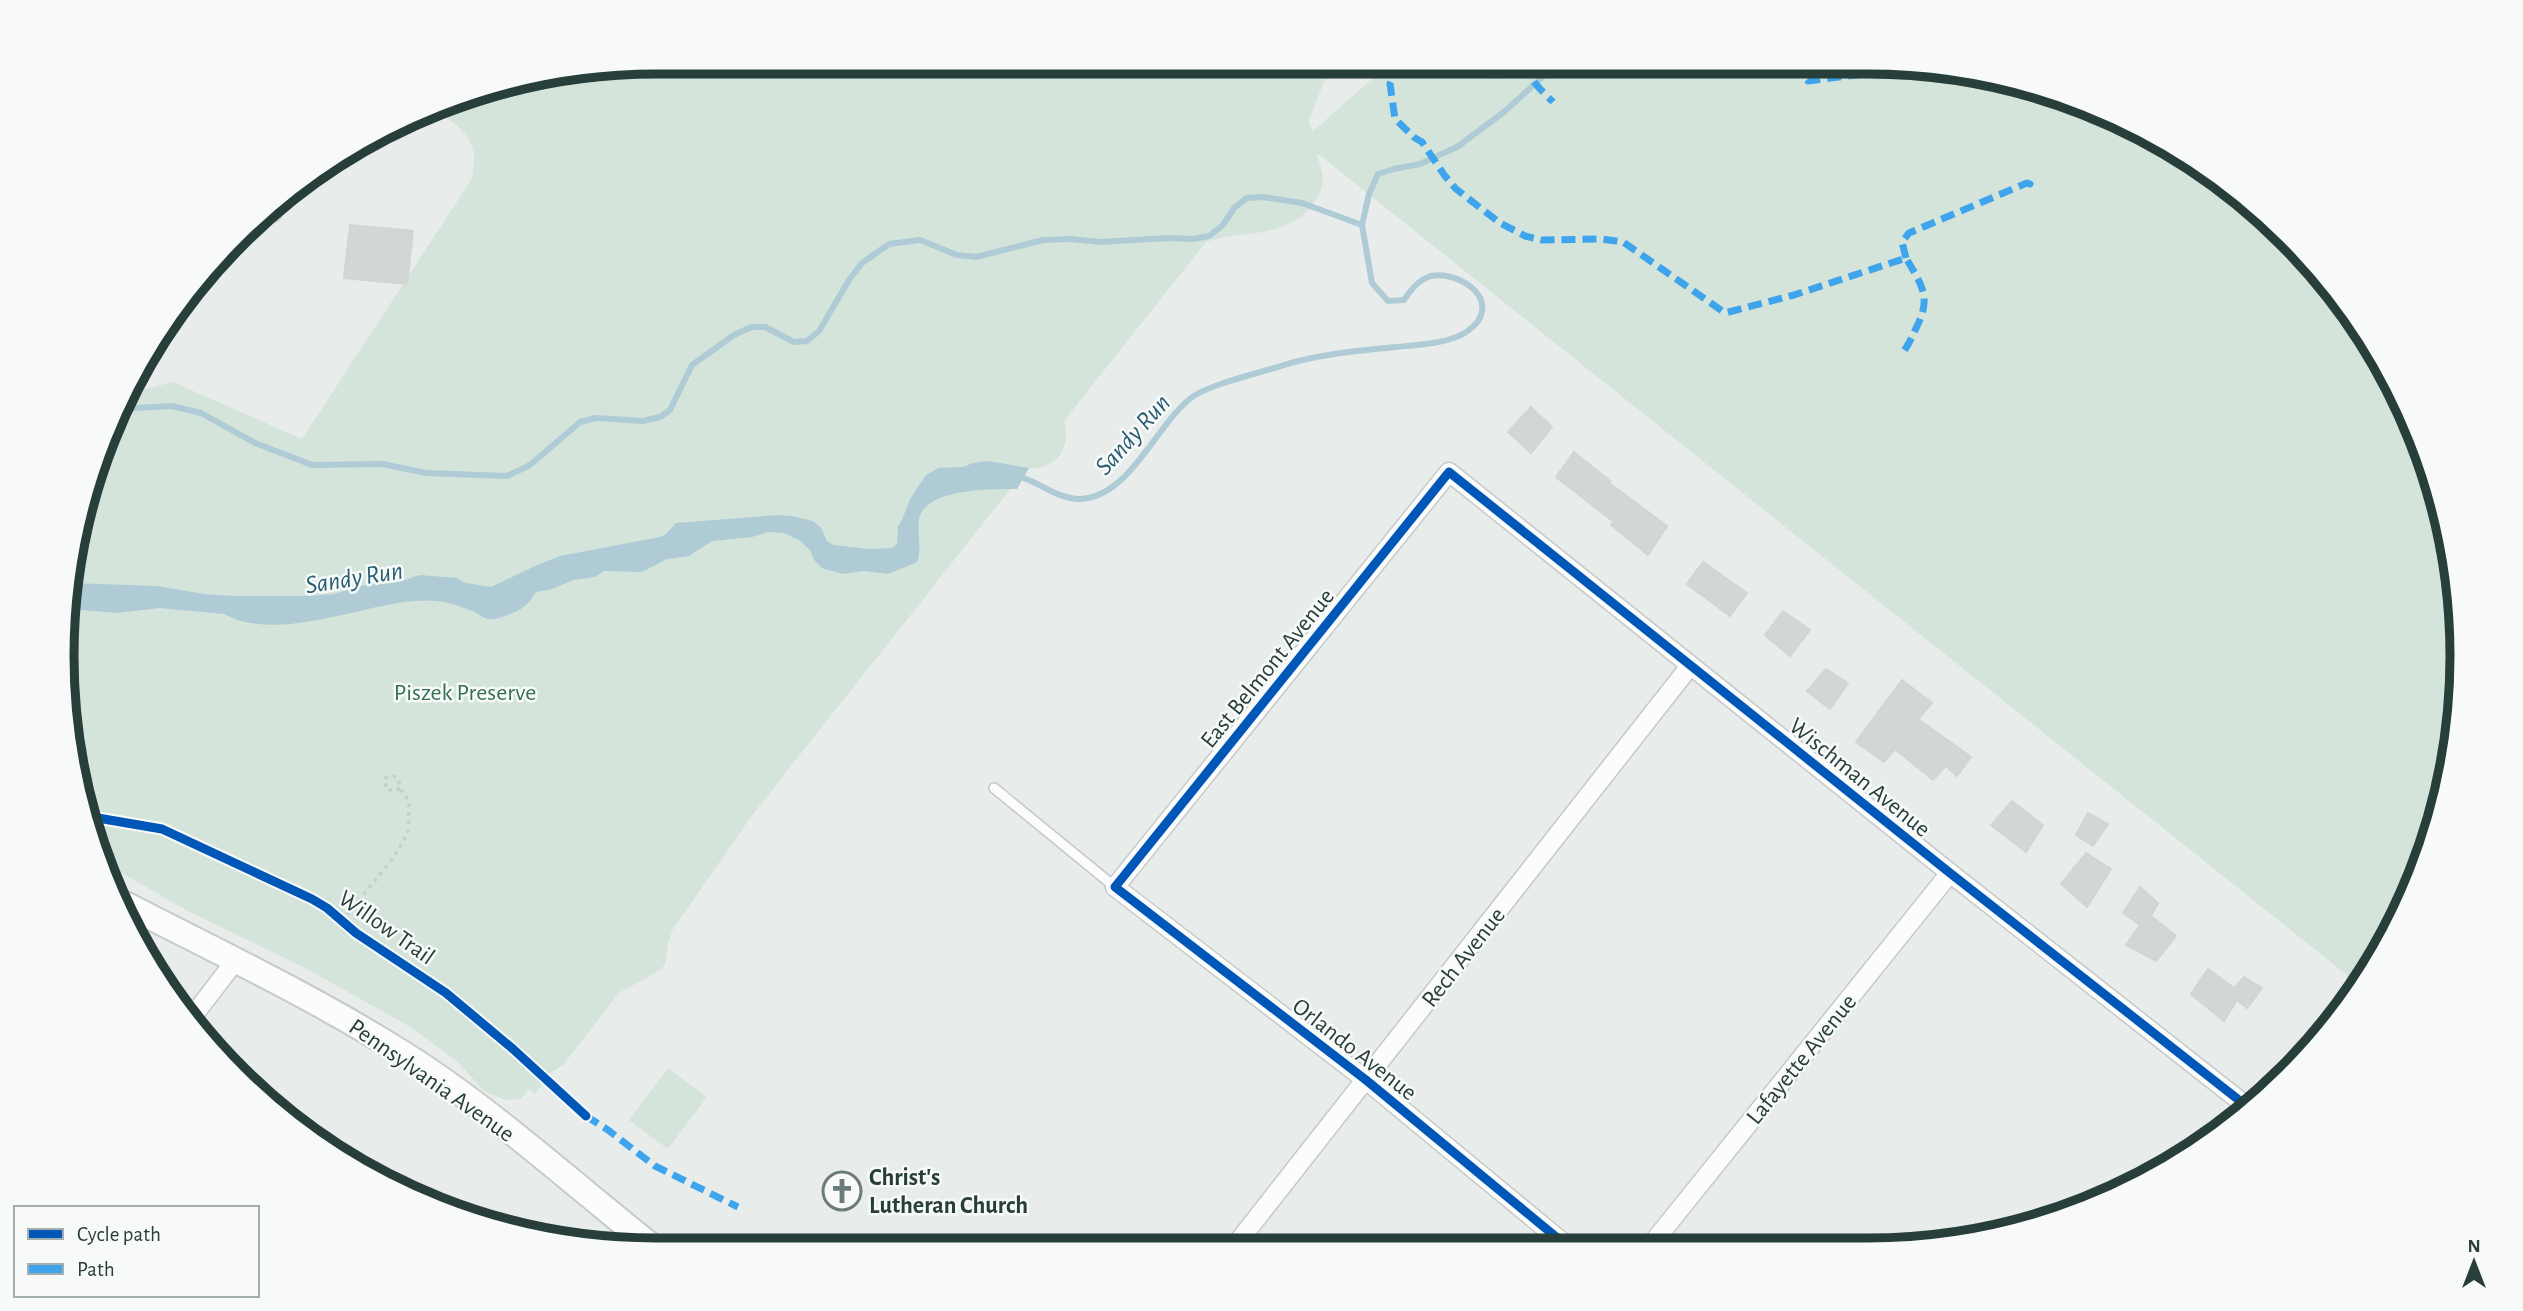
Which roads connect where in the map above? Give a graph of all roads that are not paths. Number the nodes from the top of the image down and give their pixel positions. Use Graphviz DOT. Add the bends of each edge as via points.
graph roads {
  1 [pos="1449,472"];
  2 [pos="1690,666"];
  3 [pos="994,788"];
  4 [pos="1950,873"];
  5 [pos="1115,887"];
  6 [pos="131,907"];
  7 [pos="236,960"];
  8 [pos="196,1013"];
  9 [pos="1366,1080"];
  10 [pos="2241,1101"];
  11 [pos="641,1237"];
  12 [pos="1241,1238"];
  13 [pos="1557,1238"];
  14 [pos="1657,1238"];
  1 -- 2 [label="street, Wischman Avenue"];
  1 -- 5 [label="street, East Belmont Avenue"];
  2 -- 4 [label="street, Wischman Avenue"];
  2 -- 9 [label="street, Rech Avenue"];
  3 -- 5 [label="lane"];
  4 -- 10 [label="street, Wischman Avenue"];
  4 -- 14 [label="street, Lafayette Avenue"];
  5 -- 9 [label="street, Orlando Avenue"];
  6 -- 7 [label="main road, Pennsylvania Avenue"];
  7 -- 8 [label="street"];
  7 -- 11 [label="main road, Pennsylvania Avenue" via="408,1057 459,1092"];
  9 -- 12 [label="street, Rech Avenue"];
  9 -- 13 [label="street, Orlando Avenue"];
}
